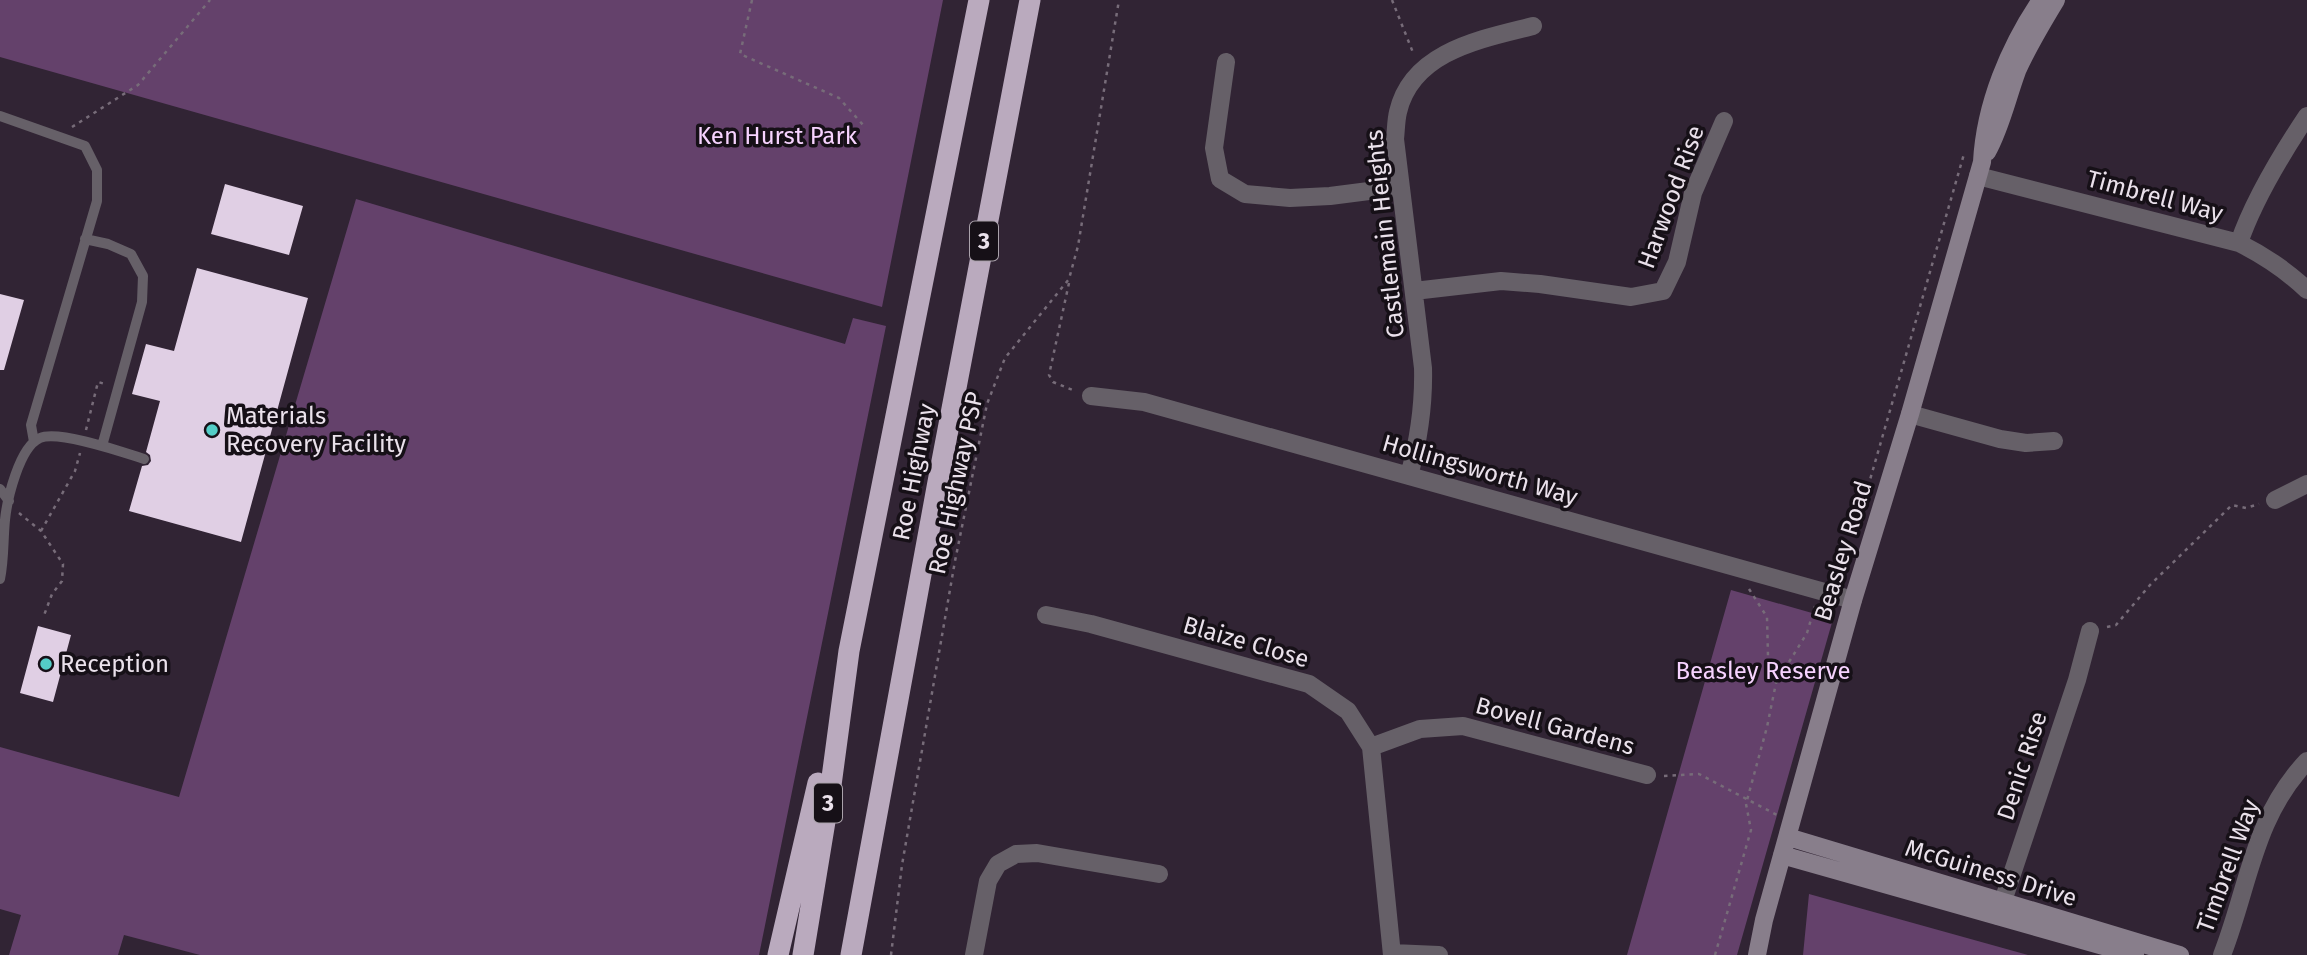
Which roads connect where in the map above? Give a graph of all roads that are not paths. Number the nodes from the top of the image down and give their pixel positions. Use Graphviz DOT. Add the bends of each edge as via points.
graph roads {
  1 [pos="979,0"];
  2 [pos="1030,0"];
  3 [pos="2041,0"];
  4 [pos="2056,0"];
  5 [pos="1533,26"];
  6 [pos="1226,62"];
  7 [pos="0,116"];
  8 [pos="2307,116"];
  9 [pos="1724,121"];
  10 [pos="1980,169"];
  11 [pos="1400,187"];
  12 [pos="85,239"];
  13 [pos="2239,243"];
  14 [pos="2307,290"];
  15 [pos="1414,291"];
  16 [pos="1091,396"];
  17 [pos="1910,414"];
  18 [pos="2054,441"];
  19 [pos="34,442"];
  20 [pos="102,446"];
  21 [pos="144,459"];
  22 [pos="1409,476"];
  23 [pos="2307,484"];
  24 [pos="0,489"];
  25 [pos="2275,500"];
  26 [pos="8,504"];
  27 [pos="5,521"];
  28 [pos="0,532"];
  29 [pos="0,579"];
  30 [pos="1853,600"];
  31 [pos="1046,615"];
  32 [pos="2090,631"];
  33 [pos="849,651"];
  34 [pos="1371,747"];
  35 [pos="2307,761"];
  36 [pos="1647,775"];
  37 [pos="1788,837"];
  38 [pos="1782,855"];
  39 [pos="1159,874"];
  40 [pos="2000,909"];
  41 [pos="1392,954"];
  42 [pos="778,955"];
  43 [pos="803,955"];
  44 [pos="851,955"];
  45 [pos="974,955"];
  46 [pos="1439,955"];
  47 [pos="1757,955"];
  48 [pos="2135,955"];
  49 [pos="2180,955"];
  50 [pos="2222,955"];
  1 -- 33 [label="highway, Roe Highway / 3"];
  2 -- 44 [label="highway, Roe Highway / 3"];
  3 -- 10 [label="main road, Beasley Road" via="2017,39 1988,115"];
  4 -- 10 [label="main road, Beasley Road" via="2030,44"];
  5 -- 11 [label="street, Castlemain Heights" via="1462,45 1424,69 1408,88 1398,110 1395,139"];
  6 -- 11 [label="street" via="1214,148 1220,179 1245,194 1290,198"];
  7 -- 12 [label="lane" via="85,146 97,170 97,201"];
  8 -- 13 [label="street"];
  9 -- 15 [label="street, Harwood Rise" via="1693,193 1677,262 1663,291 1631,297 1501,281"];
  10 -- 13 [label="street, Timbrell Way"];
  10 -- 17 [label="main road, Beasley Road"];
  11 -- 15 [label="street, Castlemain Heights"];
  12 -- 19 [label="lane" via="31,425"];
  12 -- 20 [label="lane" via="131,254 143,276 142,302"];
  13 -- 14 [label="street, Timbrell Way" via="2263,254"];
  15 -- 22 [label="street, Castlemain Heights" via="1424,404"];
  16 -- 22 [label="street, Hollingsworth Way" via="1144,402"];
  17 -- 18 [label="street" via="2000,439"];
  17 -- 30 [label="main road, Beasley Road"];
  19 -- 20 [label="lane" via="41,437"];
  19 -- 26 [label="lane" via="16,472"];
  20 -- 21 [label="lane"];
  22 -- 30 [label="street, Hollingsworth Way"];
  23 -- 25 [label="street"];
  24 -- 26 [label="lane"];
  26 -- 27 [label="lane"];
  27 -- 28 [label="lane"];
  27 -- 29 [label="lane"];
  30 -- 37 [label="main road, Beasley Road"];
  31 -- 34 [label="street, Blaize Close" via="1309,684 1348,711"];
  32 -- 40 [label="street, Denic Rise"];
  33 -- 42 [label="highway"];
  33 -- 43 [label="highway, Roe Highway / 3"];
  34 -- 36 [label="street, Bovell Gardens" via="1420,729 1463,726"];
  34 -- 41 [label="street, Blaize Close"];
  35 -- 50 [label="street, Timbrell Way" via="2264,823"];
  37 -- 38 [label="main road, Beasley Road"];
  37 -- 40 [label="main road, McGuiness Drive"];
  38 -- 40 [label="main road, McGuiness Drive"];
  38 -- 47 [label="main road, Beasley Road"];
  39 -- 45 [label="street" via="1037,853 1016,854 998,864 988,881"];
  40 -- 48 [label="main road, McGuiness Drive"];
  40 -- 49 [label="main road, McGuiness Drive"];
  41 -- 46 [label="street"];
}
